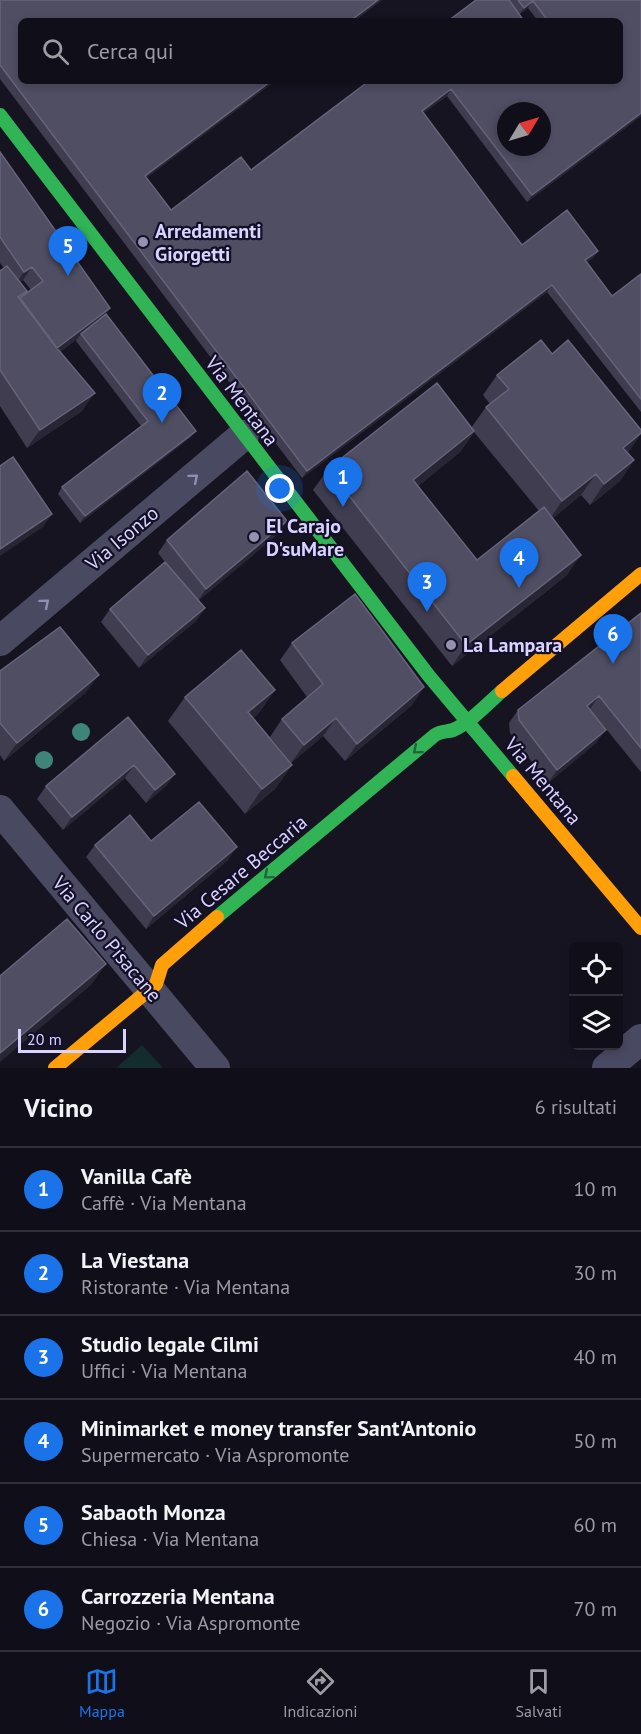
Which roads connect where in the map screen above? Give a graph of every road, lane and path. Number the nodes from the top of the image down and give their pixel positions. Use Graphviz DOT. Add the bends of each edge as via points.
graph roads {
  1 [pos="0,115"];
  2 [pos="244,435"];
  3 [pos="641,574"];
  4 [pos="0,641"];
  5 [pos="466,721"];
  6 [pos="0,810"];
  7 [pos="641,928"];
  8 [pos="149,990"];
  9 [pos="641,1039"];
  10 [pos="56,1068"];
  11 [pos="215,1068"];
  12 [pos="607,1068"];
  1 -- 2 [label="street, Via Mentana"];
  4 -- 2 [label="street, Via Isonzo, one-way"];
  2 -- 5 [label="street, Via Mentana"];
  3 -- 5 [label="street, Via Cesare Beccaria"];
  5 -- 7 [label="street, Via Mentana"];
  5 -- 8 [label="street, Via Cesare Beccaria, one-way" via="435,735 170,957"];
  6 -- 8 [label="street, Via Carlo Pisacane"];
  8 -- 10 [label="street, Via Cesare Beccaria"];
  8 -- 11 [label="street, Via Carlo Pisacane"];
  9 -- 12 [label="street"];
}
